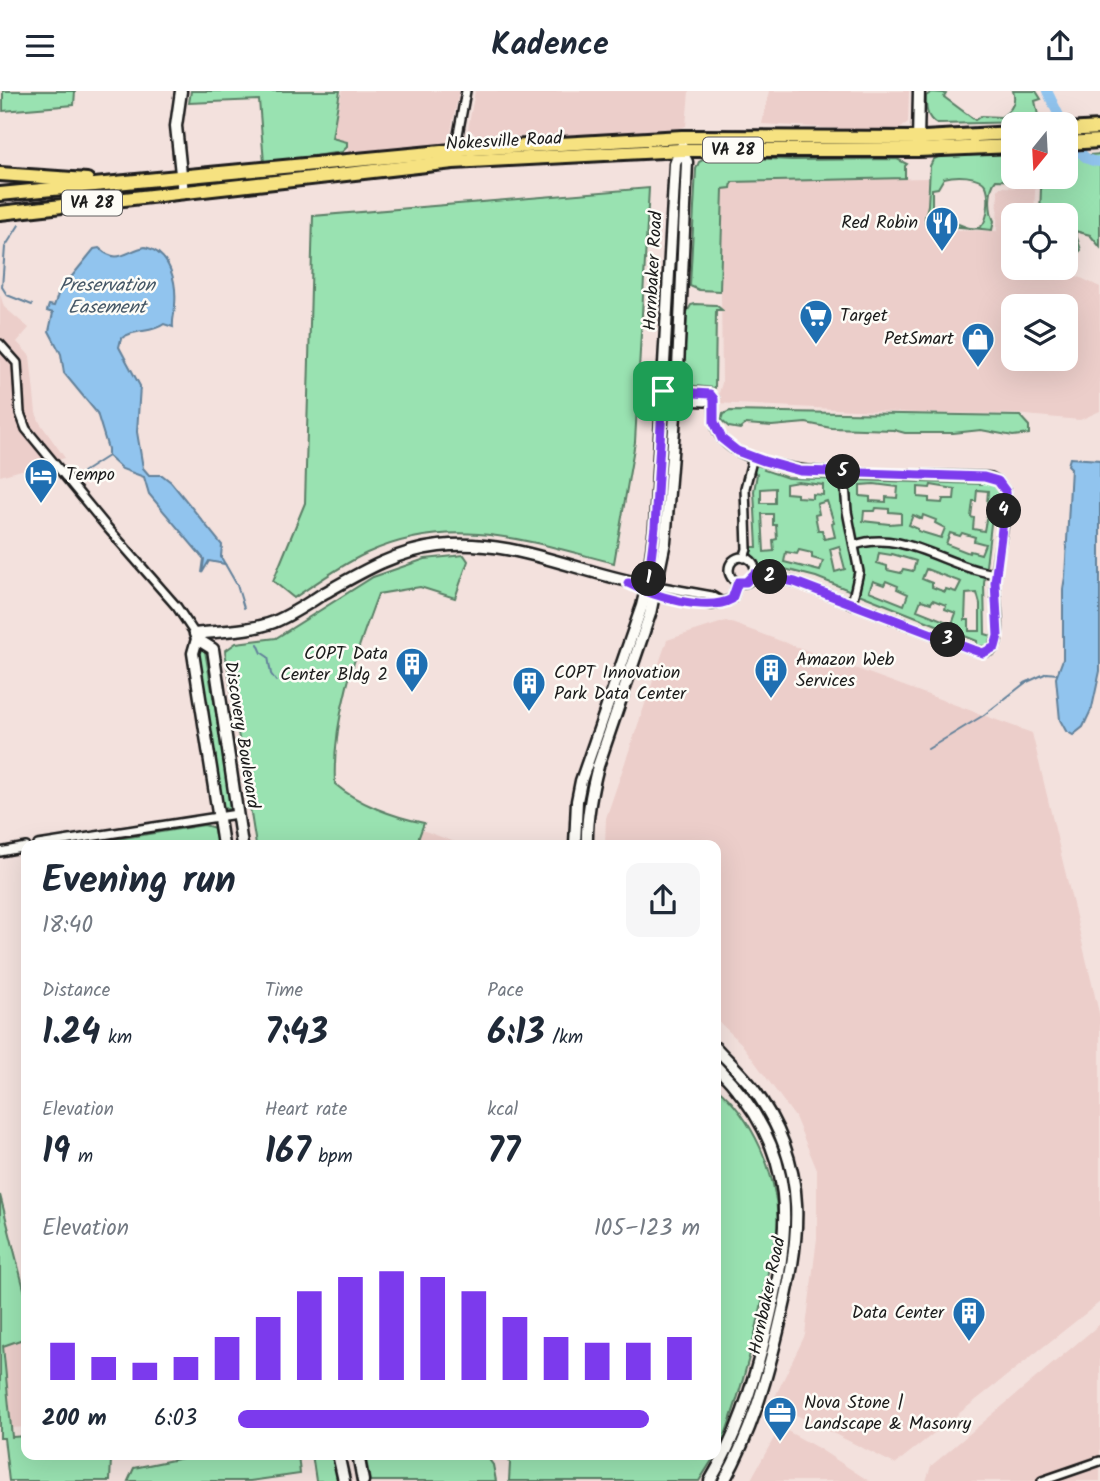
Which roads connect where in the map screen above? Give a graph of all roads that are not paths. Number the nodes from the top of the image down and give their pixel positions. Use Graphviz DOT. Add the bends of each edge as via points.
graph roads {
  1 [pos="181,91"];
  2 [pos="466,91"];
  3 [pos="919,91"];
  4 [pos="1100,128"];
  5 [pos="1078,129"];
  6 [pos="1001,134"];
  7 [pos="1100,141"];
  8 [pos="1078,142"];
  9 [pos="682,144"];
  10 [pos="918,144"];
  11 [pos="1001,146"];
  12 [pos="454,156"];
  13 [pos="0,172"];
  14 [pos="181,177"];
  15 [pos="127,182"];
  16 [pos="183,193"];
  17 [pos="0,194"];
  18 [pos="0,203"];
  19 [pos="0,213"];
  20 [pos="0,344"];
  21 [pos="663,395"];
  22 [pos="677,396"];
  23 [pos="753,457"];
  24 [pos="844,472"];
  25 [pos="855,545"];
  26 [pos="744,558"];
  27 [pos="996,573"];
  28 [pos="754,574"];
  29 [pos="738,582"];
  30 [pos="652,590"];
  31 [pos="852,603"];
  32 [pos="196,636"];
  33 [pos="237,814"];
  34 [pos="218,817"];
  35 [pos="70,840"];
  36 [pos="222,840"];
  37 [pos="241,840"];
  38 [pos="575,840"];
  39 [pos="587,840"];
  40 [pos="21,848"];
  41 [pos="0,852"];
  42 [pos="721,1053"];
  43 [pos="721,1072"];
  44 [pos="339,1460"];
  45 [pos="359,1460"];
  46 [pos="721,1460"];
  47 [pos="721,1460"];
  48 [pos="1100,1461"];
  49 [pos="344,1481"];
  50 [pos="363,1481"];
  51 [pos="710,1481"];
  52 [pos="724,1481"];
  53 [pos="1042,1481"];
  1 -- 14 [label="main road" via="176,126"];
  2 -- 12 [label="street"];
  3 -- 10 [label="main road"];
  4 -- 5 [label="highway"];
  6 -- 10 [label="highway, Nokesville Road / VA 28"];
  7 -- 8 [label="highway"];
  9 -- 10 [label="highway, Nokesville Road / VA 28"];
  9 -- 12 [label="highway, Nokesville Road / VA 28"];
  9 -- 21 [label="main road, Hornbaker Road" via="676,164"];
  9 -- 22 [label="main road, Hornbaker Road" via="687,162"];
  10 -- 11 [label="highway, Nokesville Road / VA 28"];
  12 -- 14 [label="highway, Nokesville Road / VA 28"];
  12 -- 16 [label="highway, Nokesville Road / VA 28"];
  13 -- 15 [label="highway"];
  14 -- 15 [label="highway, Nokesville Road / VA 28"];
  14 -- 16 [label="main road"];
  14 -- 18 [label="highway" via="166,187"];
  15 -- 17 [label="highway, Nokesville Road / VA 28"];
  16 -- 19 [label="highway, Nokesville Road / VA 28"];
  20 -- 32 [label="street, Discovery Boulevard" via="17,363 20,413 26,429 177,607"];
  21 -- 22 [label="street"];
  21 -- 30 [label="main road, Hornbaker Road"];
  22 -- 23 [label="street" via="707,402 714,399 714,422 722,439"];
  22 -- 30 [label="main road, Hornbaker Road" via="664,542"];
  23 -- 24 [label="street" via="800,471"];
  23 -- 26 [label="street" via="745,488"];
  24 -- 25 [label="street" via="846,511"];
  24 -- 27 [label="street" via="998,481 1006,498"];
  25 -- 27 [label="street" via="897,543"];
  25 -- 31 [label="street" via="859,572"];
  26 -- 28 [label="street" via="753,562"];
  26 -- 29 [label="street" via="730,567"];
  27 -- 31 [label="street" via="998,636 995,647 983,653"];
  28 -- 29 [label="street" via="746,582"];
  28 -- 31 [label="street" via="795,582"];
  29 -- 30 [label="street" via="732,599 723,603 712,596"];
  30 -- 32 [label="main road" via="495,547 437,546 374,566 269,623"];
  30 -- 38 [label="main road, Hornbaker Road" via="581,781"];
  30 -- 39 [label="main road, Hornbaker Road" via="598,766"];
  32 -- 33 [label="main road, Discovery Boulevard" via="213,649"];
  32 -- 34 [label="main road, Discovery Boulevard" via="193,653"];
  33 -- 34 [label="street"];
  33 -- 37 [label="main road, Discovery Boulevard"];
  34 -- 35 [label="street"];
  34 -- 36 [label="main road, Discovery Boulevard"];
  40 -- 41 [label="street"];
  42 -- 52 [label="main road, Hornbaker Road" via="750,1085 778,1131 797,1204 796,1247 762,1393"];
  43 -- 46 [label="main road, Hornbaker Road" via="748,1104 774,1155 783,1191 785,1232 778,1282 747,1403"];
  44 -- 49 [label="main road"];
  45 -- 50 [label="main road"];
  47 -- 51 [label="main road, Hornbaker Road"];
  48 -- 53 [label="street"];
}
